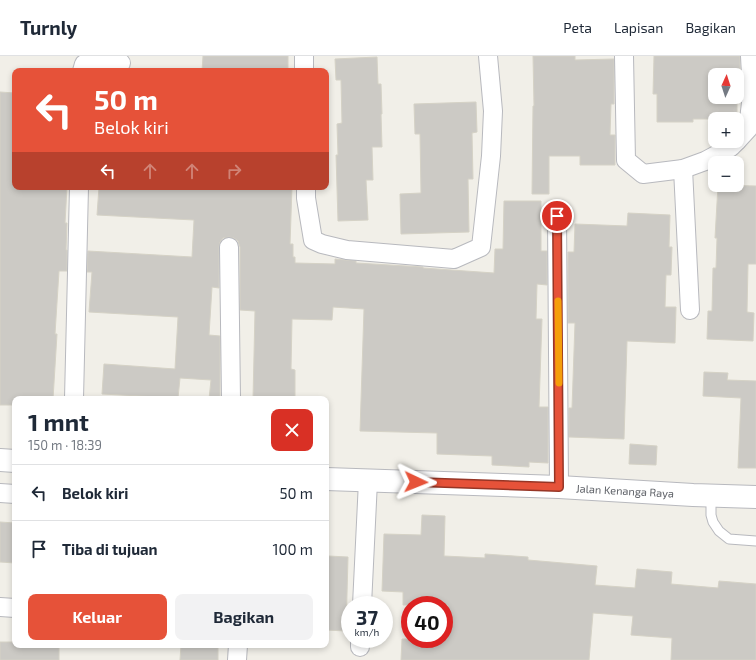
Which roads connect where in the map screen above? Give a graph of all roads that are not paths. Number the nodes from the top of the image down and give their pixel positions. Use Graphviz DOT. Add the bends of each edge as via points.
graph roads {
  1 [pos="304,56"];
  2 [pos="488,56"];
  3 [pos="624,56"];
  4 [pos="750,56"];
  5 [pos="121,63"];
  6 [pos="83,68"];
  7 [pos="304,68"];
  8 [pos="744,133"];
  9 [pos="728,148"];
  10 [pos="683,169"];
  11 [pos="79,190"];
  12 [pos="306,190"];
  13 [pos="557,216"];
  14 [pos="229,246"];
  15 [pos="690,310"];
  16 [pos="74,396"];
  17 [pos="230,396"];
  18 [pos="0,460"];
  19 [pos="12,461"];
  20 [pos="329,479"];
  21 [pos="368,481"];
  22 [pos="559,487"];
  23 [pos="0,493"];
  24 [pos="12,494"];
  25 [pos="711,496"];
  26 [pos="756,497"];
  27 [pos="756,541"];
  28 [pos="362,596"];
  29 [pos="0,607"];
  30 [pos="12,608"];
  31 [pos="238,648"];
  32 [pos="237,660"];
  1 -- 7 [label="street"];
  2 -- 12 [label="street" via="494,111 481,247 454,259 347,250 322,244 313,240"];
  3 -- 10 [label="street" via="626,160 643,174"];
  4 -- 8 [label="street" via="752,94 748,129"];
  5 -- 6 [label="street" via="89,62 84,64"];
  9 -- 10 [label="street" via="705,161"];
  10 -- 15 [label="street"];
  11 -- 16 [label="street"];
  13 -- 22 [label="street"];
  14 -- 17 [label="street"];
  18 -- 19 [label="street"];
  20 -- 21 [label="street, Jalan Kenanga Raya"];
  21 -- 22 [label="street, Jalan Kenanga Raya"];
  21 -- 28 [label="street"];
  22 -- 25 [label="street, Jalan Kenanga Raya"];
  23 -- 24 [label="street"];
  25 -- 26 [label="street, Jalan Kenanga Raya"];
  25 -- 27 [label="lane" via="711,515 719,531 729,539"];
  29 -- 30 [label="street"];
  31 -- 32 [label="street"];
}
